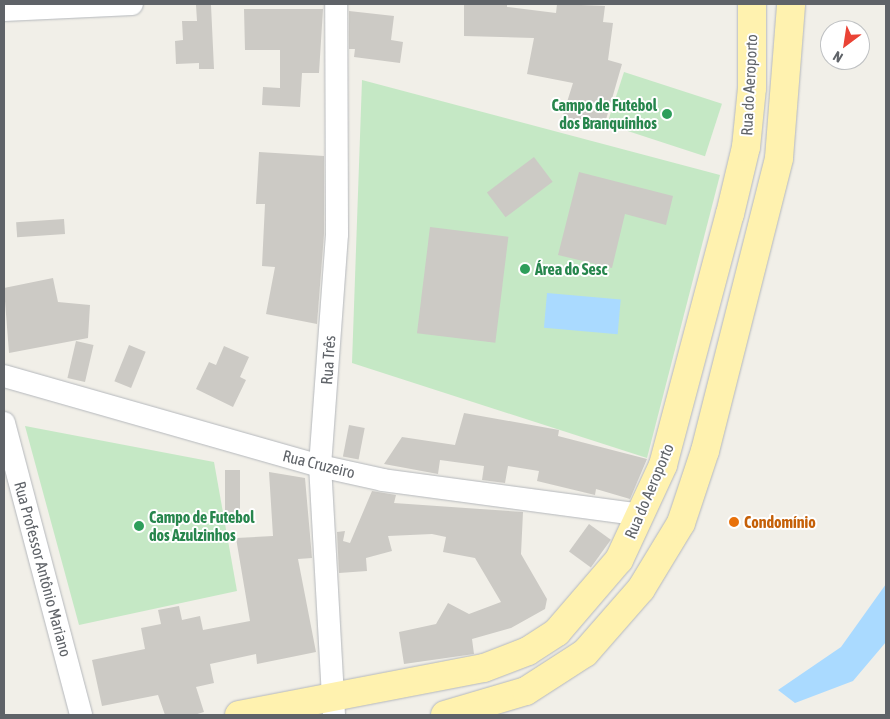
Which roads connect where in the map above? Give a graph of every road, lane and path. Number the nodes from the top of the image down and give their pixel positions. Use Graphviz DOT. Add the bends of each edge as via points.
graph roads {
  1 [pos="132,4"];
  2 [pos="336,4"];
  3 [pos="752,4"];
  4 [pos="791,4"];
  5 [pos="4,10"];
  6 [pos="4,376"];
  7 [pos="4,423"];
  8 [pos="320,466"];
  9 [pos="642,515"];
  10 [pos="332,705"];
  11 [pos="81,715"];
  12 [pos="240,715"];
  13 [pos="445,715"];
  1 -- 5 [label="street"];
  2 -- 8 [label="street, Rua Três" via="337,234"];
  3 -- 9 [label="main road, Rua do Aeroporto" via="752,88 746,147 687,382 663,465"];
  4 -- 13 [label="main road" via="779,158 705,451 681,523 641,589 590,649 526,691"];
  6 -- 8 [label="street, Rua Cruzeiro"];
  7 -- 11 [label="street, Rua Professor Antônio Mariano"];
  8 -- 9 [label="street, Rua Cruzeiro" via="384,480"];
  8 -- 10 [label="street, Rua Três"];
  9 -- 10 [label="main road, Rua do Aeroporto" via="619,560 594,592 558,632 528,651 484,668"];
  10 -- 12 [label="main road, Rua do Aeroporto"];
}
